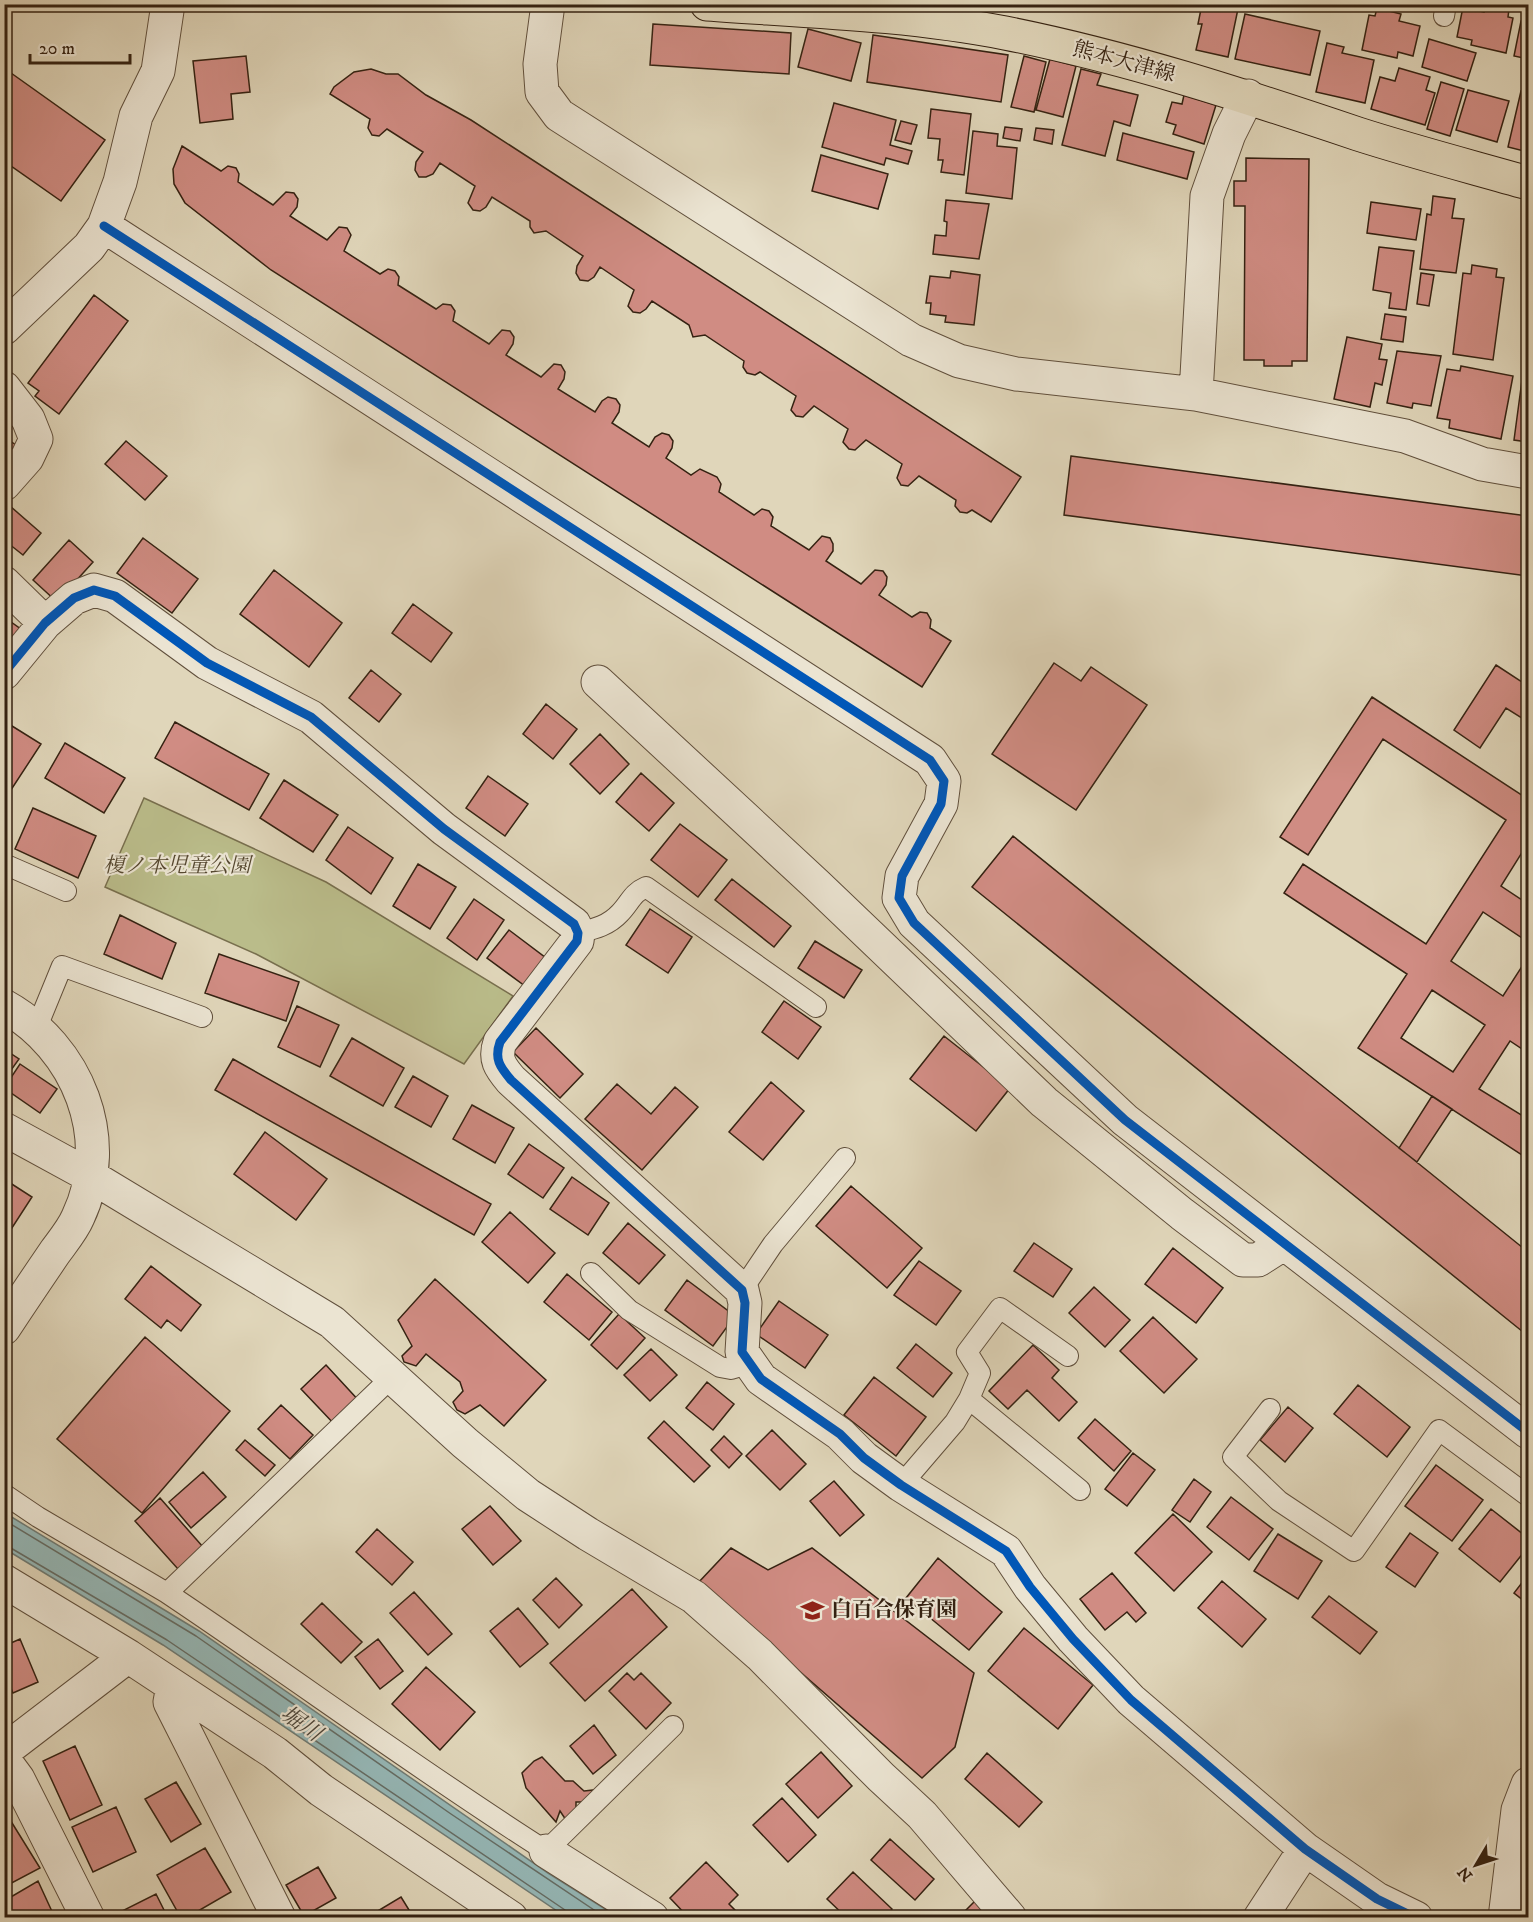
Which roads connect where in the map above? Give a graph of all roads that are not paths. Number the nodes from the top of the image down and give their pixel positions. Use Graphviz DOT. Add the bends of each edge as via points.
graph roads {
  1 [pos="168,4"];
  2 [pos="548,4"];
  3 [pos="706,4"];
  4 [pos="1248,96"];
  5 [pos="1528,183"];
  6 [pos="104,226"];
  7 [pos="4,328"];
  8 [pos="4,388"];
  9 [pos="1196,394"];
  10 [pos="1528,472"];
  11 [pos="4,484"];
  12 [pos="4,583"];
  13 [pos="45,623"];
  14 [pos="4,673"];
  15 [pos="598,682"];
  16 [pos="4,864"];
  17 [pos="66,891"];
  18 [pos="578,933"];
  19 [pos="4,1006"];
  20 [pos="816,1007"];
  21 [pos="202,1017"];
  22 [pos="37,1027"];
  23 [pos="4,1129"];
  24 [pos="845,1158"];
  25 [pos="92,1177"];
  26 [pos="1283,1244"];
  27 [pos="591,1273"];
  28 [pos="742,1290"];
  29 [pos="4,1328"];
  30 [pos="1068,1356"];
  31 [pos="748,1364"];
  32 [pos="392,1377"];
  33 [pos="969,1399"];
  34 [pos="1270,1409"];
  35 [pos="1528,1432"];
  36 [pos="901,1485"];
  37 [pos="1080,1490"];
  38 [pos="4,1494"];
  39 [pos="1528,1496"];
  40 [pos="4,1581"];
  41 [pos="167,1593"];
  42 [pos="129,1656"];
  43 [pos="173,1686"];
  44 [pos="673,1726"];
  45 [pos="4,1751"];
  46 [pos="4,1760"];
  47 [pos="1528,1784"];
  48 [pos="1305,1849"];
  49 [pos="546,1851"];
  50 [pos="1519,1873"];
  51 [pos="500,1915"];
  52 [pos="88,1917"];
  53 [pos="279,1917"];
  54 [pos="652,1917"];
  55 [pos="1010,1917"];
  56 [pos="1260,1917"];
  57 [pos="1416,1917"];
  58 [pos="1504,1917"];
  1 -- 6 [label="street" via="158,71 136,116 120,182"];
  2 -- 9 [label="street" via="540,64 542,92 559,115 911,340 959,361 1016,374"];
  3 -- 4 [label="main road, 熊本大津線" via="866,15 1003,33 1099,54"];
  4 -- 5 [label="main road, 熊本大津線" via="1361,135"];
  4 -- 9 [label="street" via="1229,134 1207,196"];
  6 -- 7 [label="street" via="89,247"];
  6 -- 26 [label="street" via="930,760 944,781 942,804 902,876 898,898 914,923 1125,1120"];
  8 -- 11 [label="street" via="28,419 36,439 27,459"];
  9 -- 10 [label="street" via="1405,436 1482,464"];
  12 -- 13 [label="street"];
  13 -- 14 [label="street"];
  13 -- 18 [label="street" via="74,598 94,590 115,596 207,663 311,717 444,829 574,924"];
  15 -- 26 [label="street" via="818,885 1044,1102 1243,1260 1258,1260"];
  16 -- 17 [label="lane"];
  18 -- 20 [label="lane" via="602,927 620,913 635,892 646,887"];
  18 -- 28 [label="street" via="576,941 500,1042 496,1053 499,1066"];
  19 -- 22 [label="street"];
  21 -- 22 [label="lane" via="62,966"];
  22 -- 25 [label="street" via="82,1090 92,1131"];
  23 -- 25 [label="street"];
  24 -- 28 [label="lane" via="773,1244"];
  25 -- 29 [label="street" via="78,1218"];
  25 -- 32 [label="street" via="332,1322"];
  26 -- 35 [label="street"];
  27 -- 31 [label="lane" via="629,1310 720,1367 731,1369"];
  28 -- 31 [label="street" via="742,1352"];
  30 -- 33 [label="lane" via="1000,1308 968,1352 980,1373"];
  31 -- 36 [label="street" via="761,1379 840,1434 864,1458"];
  32 -- 41 [label="lane"];
  32 -- 55 [label="street" via="528,1495 694,1597 760,1655 922,1815"];
  33 -- 36 [label="lane" via="955,1422"];
  33 -- 37 [label="lane"];
  34 -- 39 [label="lane" via="1233,1457 1279,1501 1354,1551 1439,1430"];
  36 -- 48 [label="street" via="1006,1551 1073,1639 1131,1700"];
  38 -- 41 [label="lane"];
  40 -- 42 [label="street"];
  41 -- 49 [label="lane"];
  42 -- 43 [label="street"];
  42 -- 45 [label="street"];
  43 -- 51 [label="street" via="275,1753 321,1790"];
  43 -- 53 [label="street" via="170,1702"];
  44 -- 49 [label="lane"];
  46 -- 52 [label="street" via="18,1779"];
  47 -- 50 [label="street" via="1518,1810"];
  48 -- 56 [label="street"];
  48 -- 57 [label="street" via="1377,1899"];
  49 -- 54 [label="street"];
  50 -- 58 [label="street"];
}
